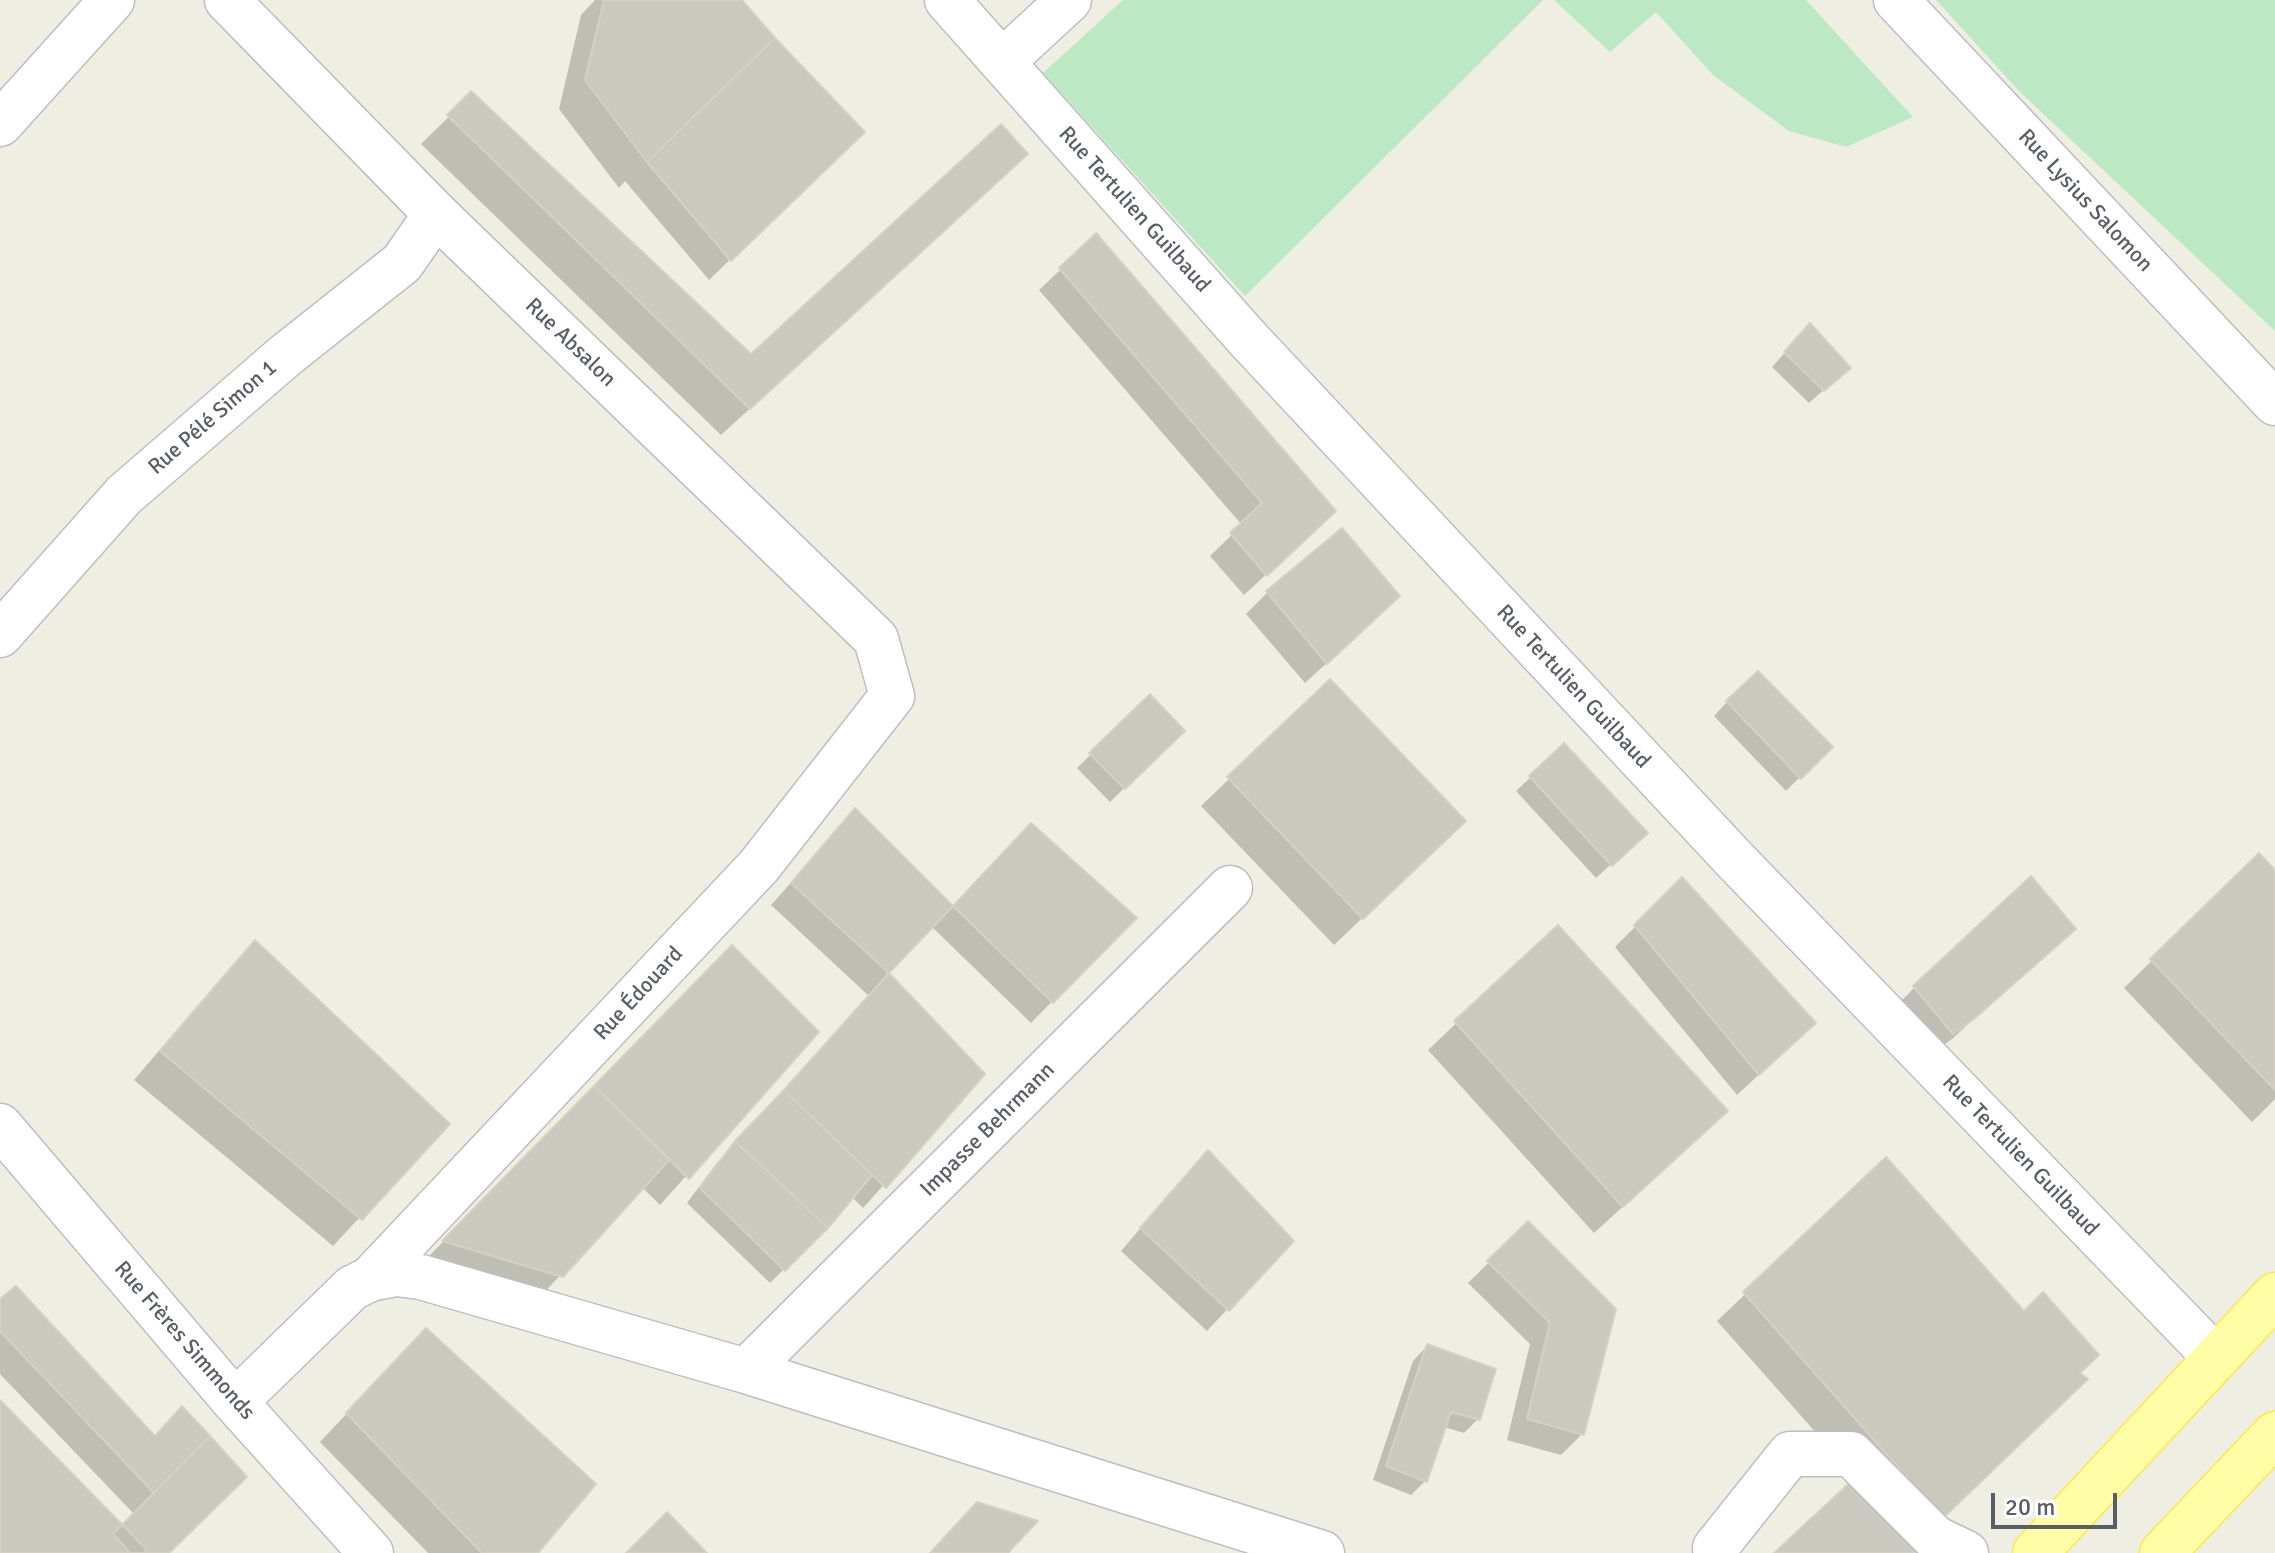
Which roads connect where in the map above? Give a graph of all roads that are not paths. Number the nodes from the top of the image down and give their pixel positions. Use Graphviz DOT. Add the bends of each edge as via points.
graph roads {
  1 [pos="112,0"];
  2 [pos="227,0"];
  3 [pos="947,0"];
  4 [pos="1069,0"];
  5 [pos="1896,0"];
  6 [pos="1002,62"];
  7 [pos="0,124"];
  8 [pos="436,214"];
  9 [pos="2275,403"];
  10 [pos="0,635"];
  11 [pos="892,696"];
  12 [pos="1230,888"];
  13 [pos="0,1126"];
  14 [pos="370,1279"];
  15 [pos="2275,1295"];
  16 [pos="2216,1358"];
  17 [pos="746,1371"];
  18 [pos="235,1402"];
  19 [pos="2275,1434"];
  20 [pos="1715,1548"];
  21 [pos="371,1553"];
  22 [pos="1322,1553"];
  23 [pos="1966,1553"];
  24 [pos="2035,1553"];
  25 [pos="2162,1553"];
  1 -- 7 [label="street"];
  2 -- 8 [label="street, Rue Absalon"];
  3 -- 6 [label="street, Rue Tertulien Guilbaud"];
  4 -- 6 [label="street"];
  5 -- 9 [label="street, Rue Lysius Salomon"];
  6 -- 16 [label="street, Rue Tertulien Guilbaud" via="1247,338 1691,813"];
  8 -- 10 [label="street, Rue Pélé Simon 1" via="402,263 124,495"];
  8 -- 11 [label="street, Rue Absalon" via="876,639"];
  11 -- 14 [label="street, Rue Édouard" via="759,866"];
  12 -- 17 [label="street, Impasse Behrmann"];
  13 -- 18 [label="street, Rue Frères Simmonds"];
  14 -- 17 [label="street" via="421,1277"];
  14 -- 18 [label="street" via="334,1303"];
  15 -- 16 [label="main road"];
  16 -- 24 [label="main road"];
  17 -- 22 [label="street"];
  18 -- 21 [label="street, Rue Frères Simmonds"];
  19 -- 25 [label="main road"];
  20 -- 23 [label="street" via="1790,1454 1851,1454 1935,1538"];
}
